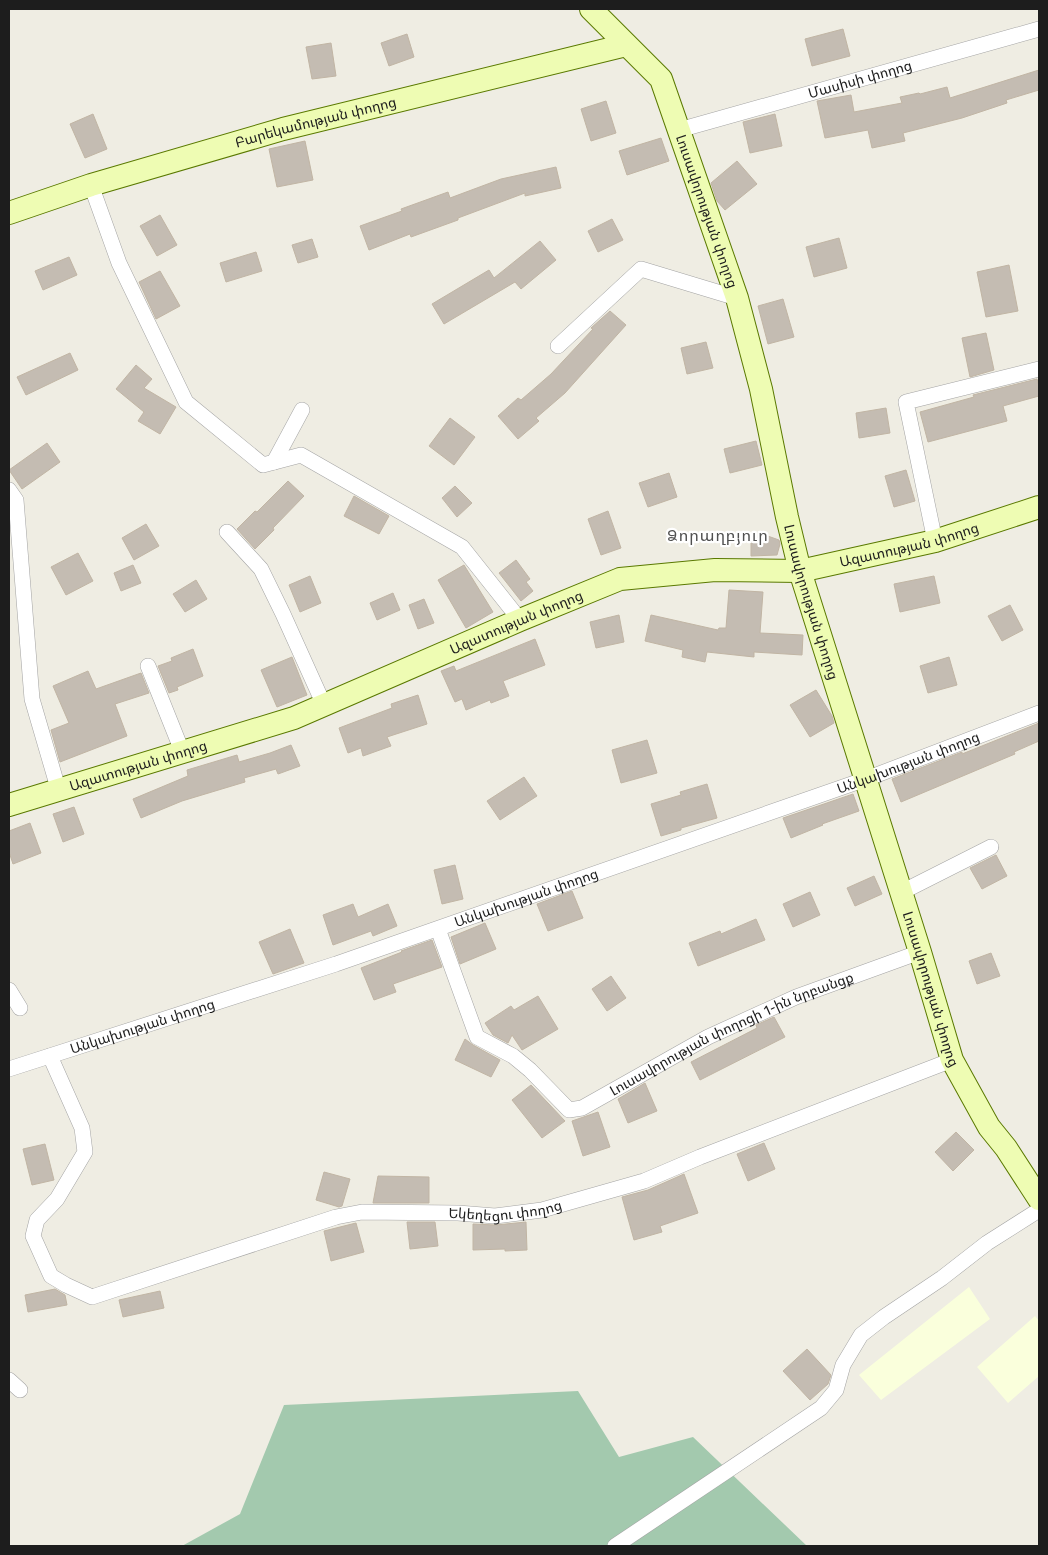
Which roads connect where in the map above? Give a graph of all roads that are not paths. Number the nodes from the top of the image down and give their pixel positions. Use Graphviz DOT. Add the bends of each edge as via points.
graph roads {
  1 [pos="591,9"];
  2 [pos="1039,29"];
  3 [pos="626,45"];
  4 [pos="679,130"];
  5 [pos="91,185"];
  6 [pos="9,213"];
  7 [pos="737,298"];
  8 [pos="558,346"];
  9 [pos="1039,369"];
  10 [pos="302,410"];
  11 [pos="274,462"];
  12 [pos="9,490"];
  13 [pos="1039,507"];
  14 [pos="227,532"];
  15 [pos="934,541"];
  16 [pos="800,571"];
  17 [pos="520,620"];
  18 [pos="148,666"];
  19 [pos="324,705"];
  20 [pos="1039,713"];
  21 [pos="182,752"];
  22 [pos="866,779"];
  23 [pos="58,788"];
  24 [pos="9,805"];
  25 [pos="992,847"];
  26 [pos="902,892"];
  27 [pos="438,929"];
  28 [pos="920,952"];
  29 [pos="9,990"];
  30 [pos="20,1008"];
  31 [pos="50,1056"];
  32 [pos="952,1060"];
  33 [pos="9,1069"];
  34 [pos="1039,1199"];
  35 [pos="1039,1210"];
  36 [pos="615,1546"];
  1 -- 3 [label="street, Լուսավորության փողոց"];
  2 -- 4 [label="street, Մասիսի փողոց"];
  3 -- 4 [label="street, Լուսավորության փողոց" via="661,79"];
  3 -- 5 [label="street, Բարեկամության փողոց" via="283,129"];
  4 -- 7 [label="street, Լուսավորության փողոց"];
  5 -- 6 [label="street, Բարեկամության փողոց"];
  5 -- 11 [label="street" via="119,263 186,402 263,465"];
  7 -- 8 [label="street" via="641,269"];
  7 -- 16 [label="street, Լուսավորության փողոց" via="761,389"];
  9 -- 15 [label="street" via="906,402"];
  10 -- 11 [label="street"];
  11 -- 17 [label="street" via="301,455 462,546"];
  12 -- 23 [label="street" via="16,500 32,699"];
  13 -- 15 [label="street, Ազատության փողոց"];
  14 -- 19 [label="street" via="261,569"];
  15 -- 16 [label="street, Ազատության փողոց"];
  16 -- 17 [label="street, Ազատության փողոց" via="715,570 620,579"];
  16 -- 22 [label="street, Լուսավորության փողոց"];
  17 -- 19 [label="street, Ազատության փողոց"];
  18 -- 21 [label="street"];
  19 -- 21 [label="street, Ազատության փողոց" via="294,718"];
  20 -- 22 [label="street, Անկախության փողոց"];
  21 -- 23 [label="street, Ազատության փողոց"];
  22 -- 26 [label="street, Լուսավորության փողոց"];
  22 -- 27 [label="street, Անկախության փողոց"];
  23 -- 24 [label="street, Ազատության փողոց"];
  25 -- 26 [label="street"];
  26 -- 28 [label="street, Լուսավորության փողոց"];
  27 -- 28 [label="street, Լուսավորության փողոցի 1-ին նրբանցք" via="477,1036 530,1070 569,1110 582,1108 708,1037 796,997"];
  27 -- 31 [label="street, Անկախության փողոց"];
  28 -- 32 [label="street, Լուսավորության փողոց"];
  29 -- 30 [label="street"];
  31 -- 32 [label="street, Եկեղեցու փողոց" via="82,1128 85,1152 57,1199 37,1220 33,1236 51,1276 92,1297 336,1217 362,1212 494,1216 542,1210 644,1181"];
  31 -- 33 [label="street, Անկախության փողոց"];
  32 -- 34 [label="street, Լուսավորության փողոց" via="989,1127"];
  35 -- 36 [label="street" via="987,1243 861,1335 843,1365 836,1390 821,1408"];
}
